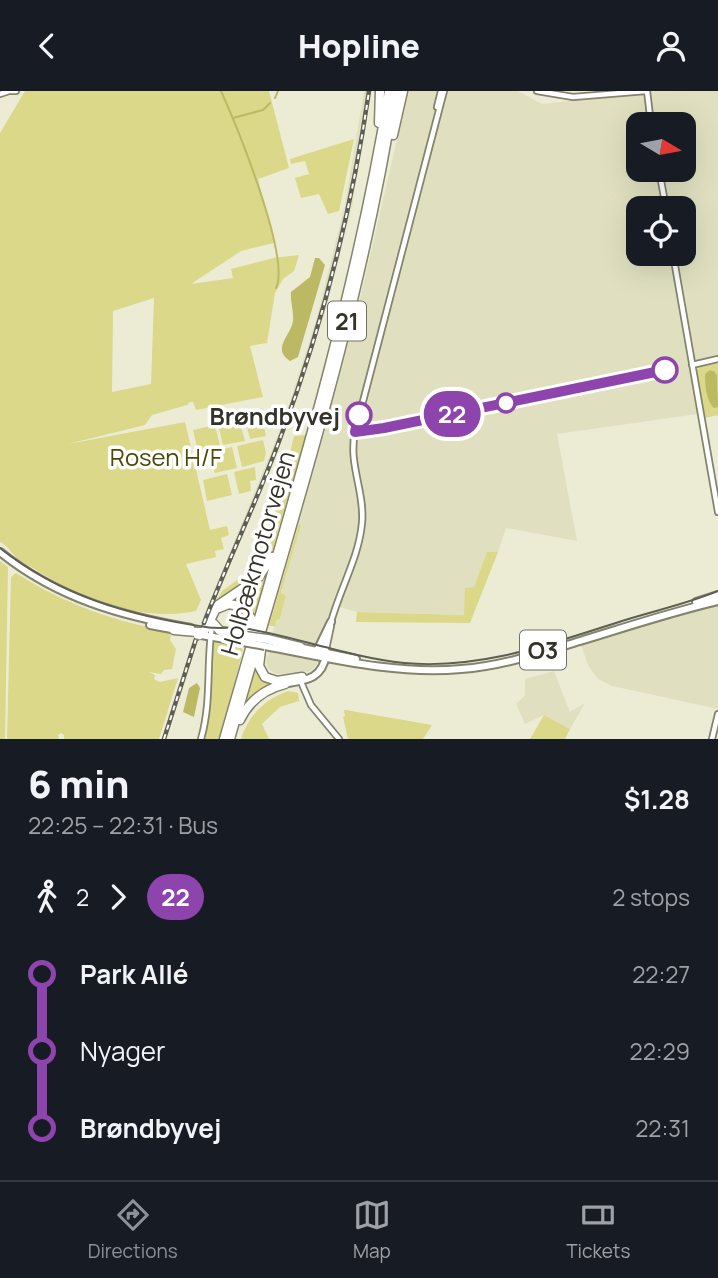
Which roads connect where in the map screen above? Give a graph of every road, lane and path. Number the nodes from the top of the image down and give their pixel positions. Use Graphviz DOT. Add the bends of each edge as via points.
graph roads {
  1 [pos="9,91"];
  2 [pos="16,91"];
  3 [pos="380,91"];
  4 [pos="388,91"];
  5 [pos="395,91"];
  6 [pos="403,91"];
  7 [pos="442,91"];
  8 [pos="537,91"];
  9 [pos="622,91"];
  10 [pos="645,91"];
  11 [pos="0,94"];
  12 [pos="590,96"];
  13 [pos="648,112"];
  14 [pos="374,209"];
  15 [pos="363,228"];
  16 [pos="675,266"];
  17 [pos="718,359"];
  18 [pos="692,365"];
  19 [pos="718,512"];
  20 [pos="286,522"];
  21 [pos="285,548"];
  22 [pos="0,555"];
  23 [pos="718,598"];
  24 [pos="331,622"];
  25 [pos="174,629"];
  26 [pos="205,632"];
  27 [pos="243,638"];
  28 [pos="297,649"];
  29 [pos="324,654"];
  30 [pos="302,680"];
  31 [pos="288,684"];
  32 [pos="238,690"];
  33 [pos="718,714"];
  34 [pos="201,739"];
  35 [pos="224,739"];
  36 [pos="232,739"];
  37 [pos="339,739"];
  38 [pos="712,739"];
  1 -- 2 [label="street"];
  1 -- 11 [label="street"];
  3 -- 15 [label="highway"];
  4 -- 15 [label="highway, Holbækmotorvejen / 21"];
  5 -- 14 [label="highway, Holbækmotorvejen / 21"];
  6 -- 14 [label="highway"];
  7 -- 24 [label="street" via="355,432 352,457 362,523"];
  8 -- 12 [label="street"];
  9 -- 12 [label="street"];
  10 -- 12 [label="street"];
  10 -- 13 [label="street"];
  14 -- 21 [label="highway, Holbækmotorvejen / 21"];
  15 -- 20 [label="highway, Holbækmotorvejen / 21"];
  16 -- 18 [label="street"];
  17 -- 18 [label="street"];
  18 -- 19 [label="street"];
  20 -- 26 [label="highway" via="267,567 221,603"];
  20 -- 32 [label="highway, Holbækmotorvejen / 21"];
  21 -- 30 [label="highway" via="259,666 265,677 273,680"];
  21 -- 36 [label="highway, Holbækmotorvejen / 21"];
  22 -- 25 [label="main road" via="45,587 78,603"];
  22 -- 26 [label="main road" via="48,585 95,606"];
  23 -- 29 [label="main road, O3" via="501,661 460,667"];
  23 -- 29 [label="main road, O3" via="533,656 486,666 418,670"];
  24 -- 29 [label="main road" via="321,648"];
  25 -- 26 [label="highway"];
  26 -- 27 [label="main road"];
  26 -- 27 [label="highway"];
  26 -- 32 [label="highway" via="219,608 229,604 243,607 251,618"];
  26 -- 34 [label="street" via="208,707"];
  27 -- 28 [label="highway, bridge"];
  28 -- 29 [label="main road, O3"];
  29 -- 30 [label="main road" via="317,670"];
  30 -- 31 [label="main road"];
  30 -- 37 [label="street" via="311,705"];
  31 -- 36 [label="highway" via="268,690 252,702"];
  32 -- 35 [label="highway, Holbækmotorvejen / 21"];
  33 -- 38 [label="street"];
}
